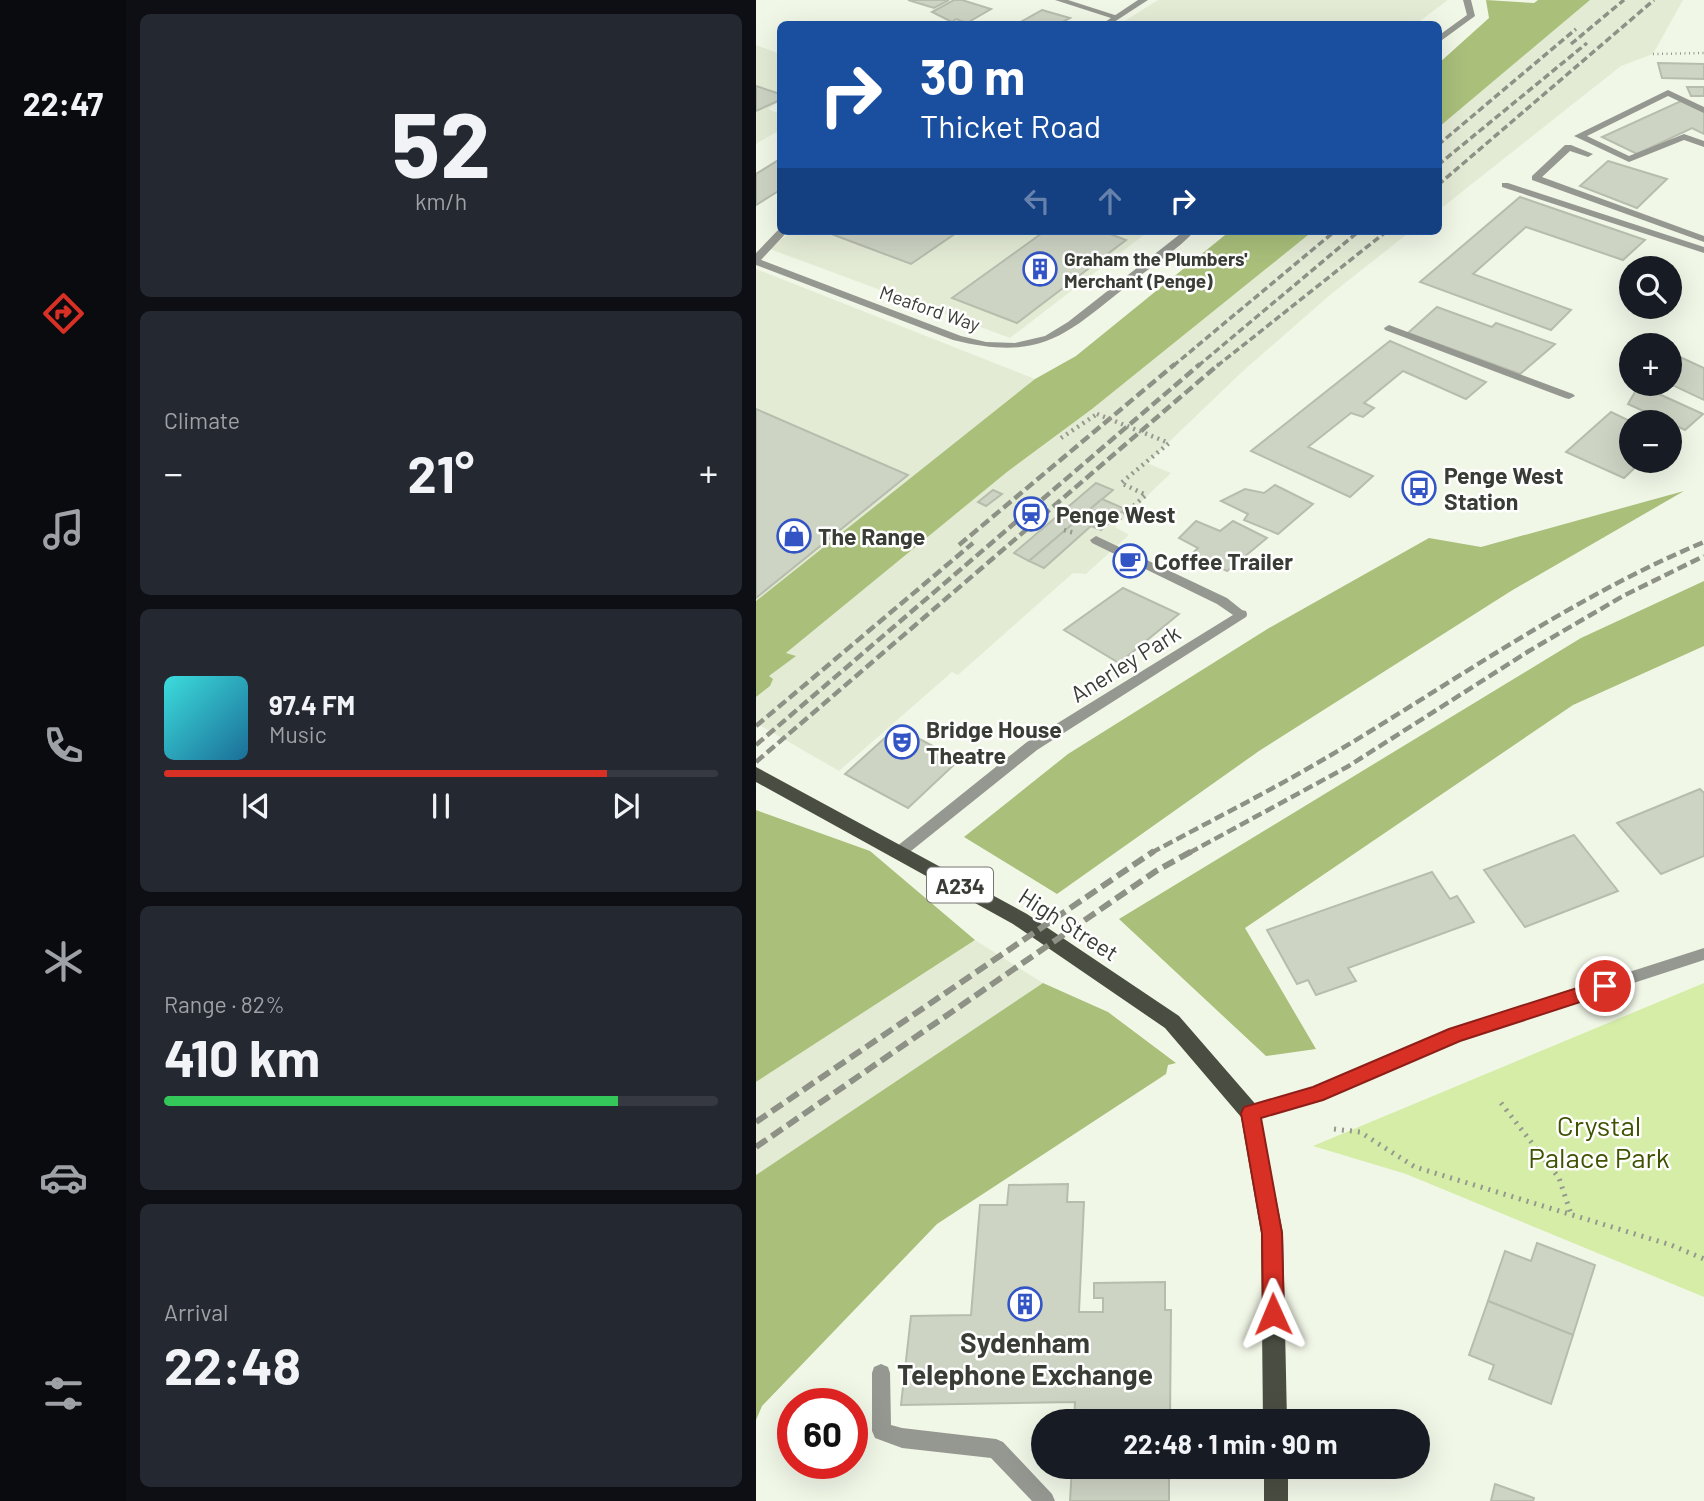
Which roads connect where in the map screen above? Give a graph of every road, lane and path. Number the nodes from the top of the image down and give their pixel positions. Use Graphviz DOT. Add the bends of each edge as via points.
graph roads {
  1 [pos="1059,0"];
  2 [pos="1144,0"];
  3 [pos="1467,0"];
  4 [pos="1117,17"];
  5 [pos="1111,21"];
  6 [pos="1442,38"];
  7 [pos="1704,53"];
  8 [pos="1653,54"];
  9 [pos="1704,110"];
  10 [pos="1704,144"];
  11 [pos="1588,154"];
  12 [pos="1505,185"];
  13 [pos="778,235"];
  14 [pos="1185,235"];
  15 [pos="1704,239"];
  16 [pos="1704,250"];
  17 [pos="756,260"];
  18 [pos="1389,328"];
  19 [pos="1569,397"];
  20 [pos="1061,438"];
  21 [pos="1096,540"];
  22 [pos="756,774"];
  23 [pos="901,851"];
  24 [pos="1704,954"];
  25 [pos="1501,1103"];
  26 [pos="1251,1113"];
  27 [pos="1334,1129"];
  28 [pos="1571,1215"];
  29 [pos="1704,1259"];
  30 [pos="881,1373"];
  31 [pos="1275,1409"];
  32 [pos="1276,1479"];
  33 [pos="1045,1501"];
  34 [pos="1276,1501"];
  1 -- 4 [label="street"];
  2 -- 4 [label="street"];
  3 -- 6 [label="street" via="1471,16"];
  4 -- 5 [label="street"];
  7 -- 8 [label="path"];
  9 -- 10 [label="street" via="1668,93 1579,136 1629,159 1684,137"];
  11 -- 15 [label="street" via="1568,147 1535,178"];
  12 -- 16 [label="street"];
  13 -- 17 [label="street"];
  14 -- 17 [label="street, Meaford Way" via="1072,324 1049,338 1015,346 957,338"];
  18 -- 19 [label="street"];
  20 -- 21 [label="path, bridge" via="1097,414 1169,443 1121,483 1146,495"];
  21 -- 23 [label="street, Anerley Park" via="1241,614 1032,746"];
  22 -- 23 [label="main road, High Street / A234"];
  23 -- 26 [label="main road, High Street / A234" via="1020,919 1172,1022"];
  24 -- 26 [label="street" via="1455,1035 1316,1094"];
  25 -- 28 [label="path" via="1559,1178"];
  26 -- 31 [label="main road" via="1272,1233"];
  27 -- 28 [label="path" via="1360,1132 1415,1167"];
  28 -- 29 [label="path"];
  30 -- 33 [label="street" via="882,1430 902,1438 996,1449"];
  32 -- 34 [label="main road"];
}
